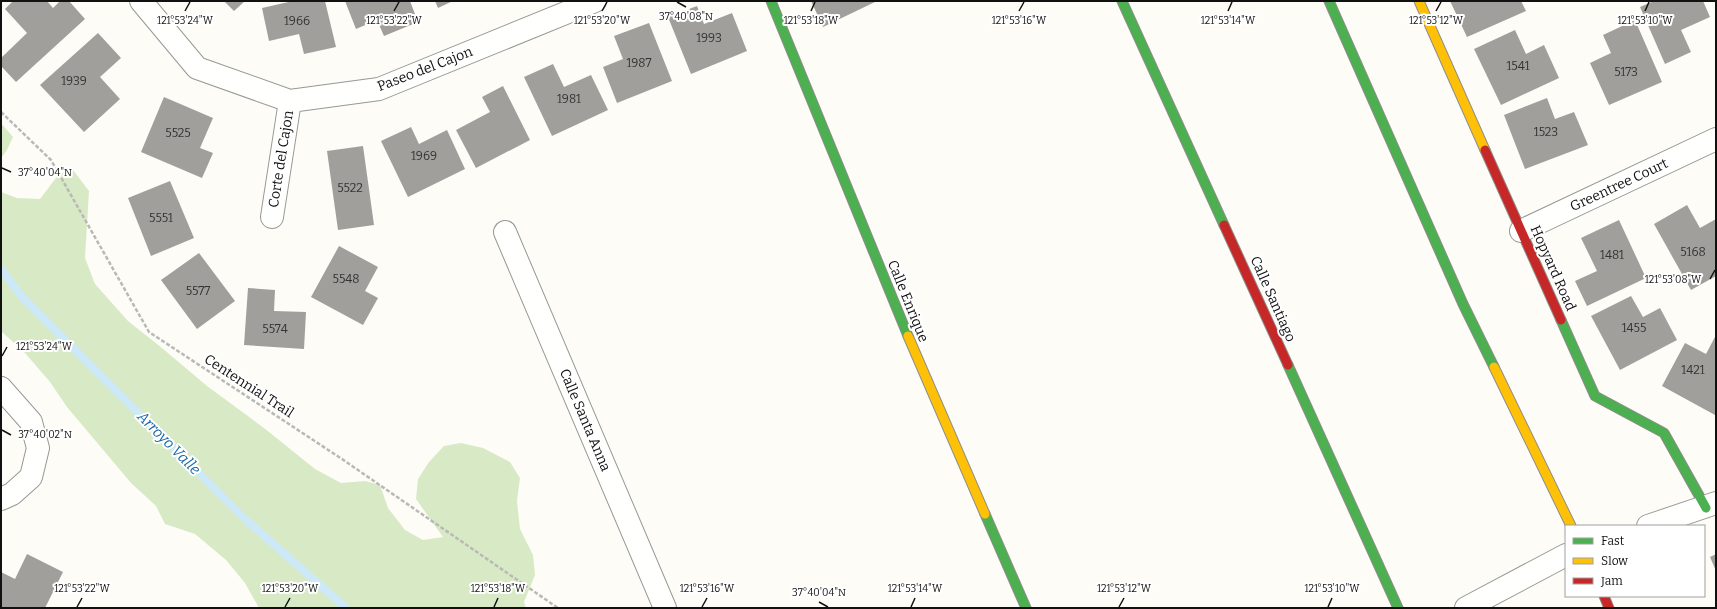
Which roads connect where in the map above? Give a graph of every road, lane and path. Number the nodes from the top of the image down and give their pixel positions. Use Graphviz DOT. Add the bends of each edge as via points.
graph roads {
  1 [pos="140,1"];
  2 [pos="595,1"];
  3 [pos="771,1"];
  4 [pos="1122,1"];
  5 [pos="1329,1"];
  6 [pos="1419,1"];
  7 [pos="290,101"];
  8 [pos="1,112"];
  9 [pos="1716,139"];
  10 [pos="272,217"];
  11 [pos="1521,231"];
  12 [pos="505,232"];
  13 [pos="1,388"];
  14 [pos="1,499"];
  15 [pos="1711,506"];
  16 [pos="1571,525"];
  17 [pos="1651,525"];
  18 [pos="1565,556"];
  19 [pos="1604,597"];
  20 [pos="558,608"];
  21 [pos="665,608"];
  22 [pos="1026,608"];
  23 [pos="1398,608"];
  24 [pos="1466,608"];
  25 [pos="1609,608"];
  1 -- 7 [label="street, Paseo del Cajon" via="197,68"];
  2 -- 7 [label="street, Paseo del Cajon" via="379,90"];
  3 -- 22 [label="street, Calle Enrique" via="913,349"];
  4 -- 23 [label="street, Calle Santiago"];
  5 -- 16 [label="street" via="1463,304"];
  6 -- 11 [label="street, Hopyard Road"];
  7 -- 10 [label="street, Corte del Cajon"];
  8 -- 20 [label="path, Centennial Trail" via="50,160 149,332 342,459"];
  9 -- 11 [label="street, Greentree Court"];
  11 -- 15 [label="street, Hopyard Road" via="1595,396 1664,433"];
  12 -- 21 [label="street, Calle Santa Anna"];
  13 -- 14 [label="street" via="31,422 38,448 31,477 12,494"];
  15 -- 17 [label="street"];
  18 -- 24 [label="street"];
  19 -- 25 [label="street"];
}
